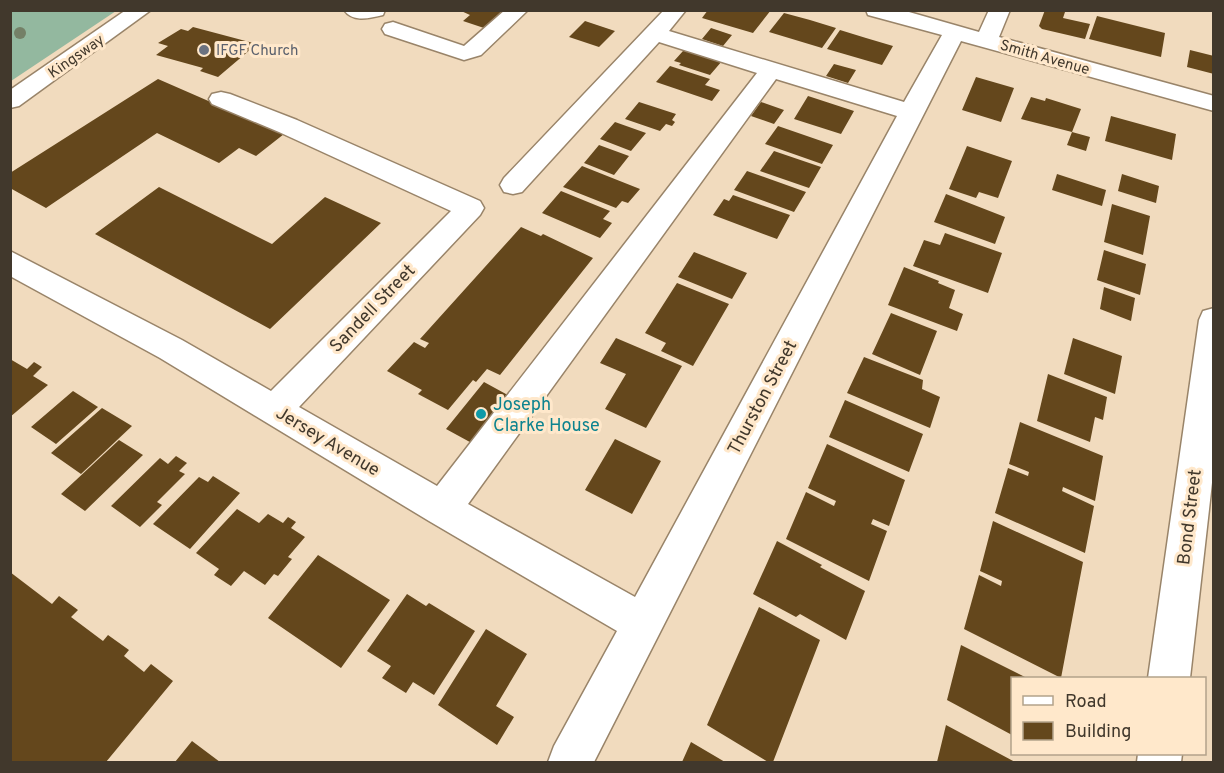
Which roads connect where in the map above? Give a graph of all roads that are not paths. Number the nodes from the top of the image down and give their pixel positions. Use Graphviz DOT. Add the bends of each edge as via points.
graph roads {
  1 [pos="141,10"];
  2 [pos="354,10"];
  3 [pos="375,10"];
  4 [pos="518,10"];
  5 [pos="676,10"];
  6 [pos="876,10"];
  7 [pos="1000,10"];
  8 [pos="393,29"];
  9 [pos="654,33"];
  10 [pos="970,37"];
  11 [pos="771,70"];
  12 [pos="221,99"];
  13 [pos="10,101"];
  14 [pos="1214,104"];
  15 [pos="910,112"];
  16 [pos="513,185"];
  17 [pos="10,262"];
  18 [pos="1213,328"];
  19 [pos="275,409"];
  20 [pos="1202,506"];
  21 [pos="442,510"];
  22 [pos="644,624"];
  23 [pos="1169,677"];
  24 [pos="570,762"];
  1 -- 13 [label="street, Kingsway"];
  2 -- 3 [label="street"];
  4 -- 8 [label="street" via="473,50 464,53"];
  5 -- 9 [label="street"];
  6 -- 10 [label="street, Smith Avenue"];
  7 -- 10 [label="street, Thurston Street"];
  9 -- 11 [label="street"];
  9 -- 16 [label="street"];
  10 -- 14 [label="street, Smith Avenue"];
  10 -- 15 [label="street, Thurston Street"];
  11 -- 15 [label="street"];
  11 -- 21 [label="street"];
  12 -- 19 [label="street, Sandell Street" via="470,208"];
  15 -- 22 [label="street, Thurston Street"];
  17 -- 19 [label="street, Jersey Avenue"];
  18 -- 20 [label="street, Bond Street"];
  19 -- 21 [label="street, Jersey Avenue"];
  20 -- 23 [label="street, Bond Street"];
  21 -- 22 [label="street, Jersey Avenue"];
  22 -- 24 [label="street, Thurston Street"];
}
